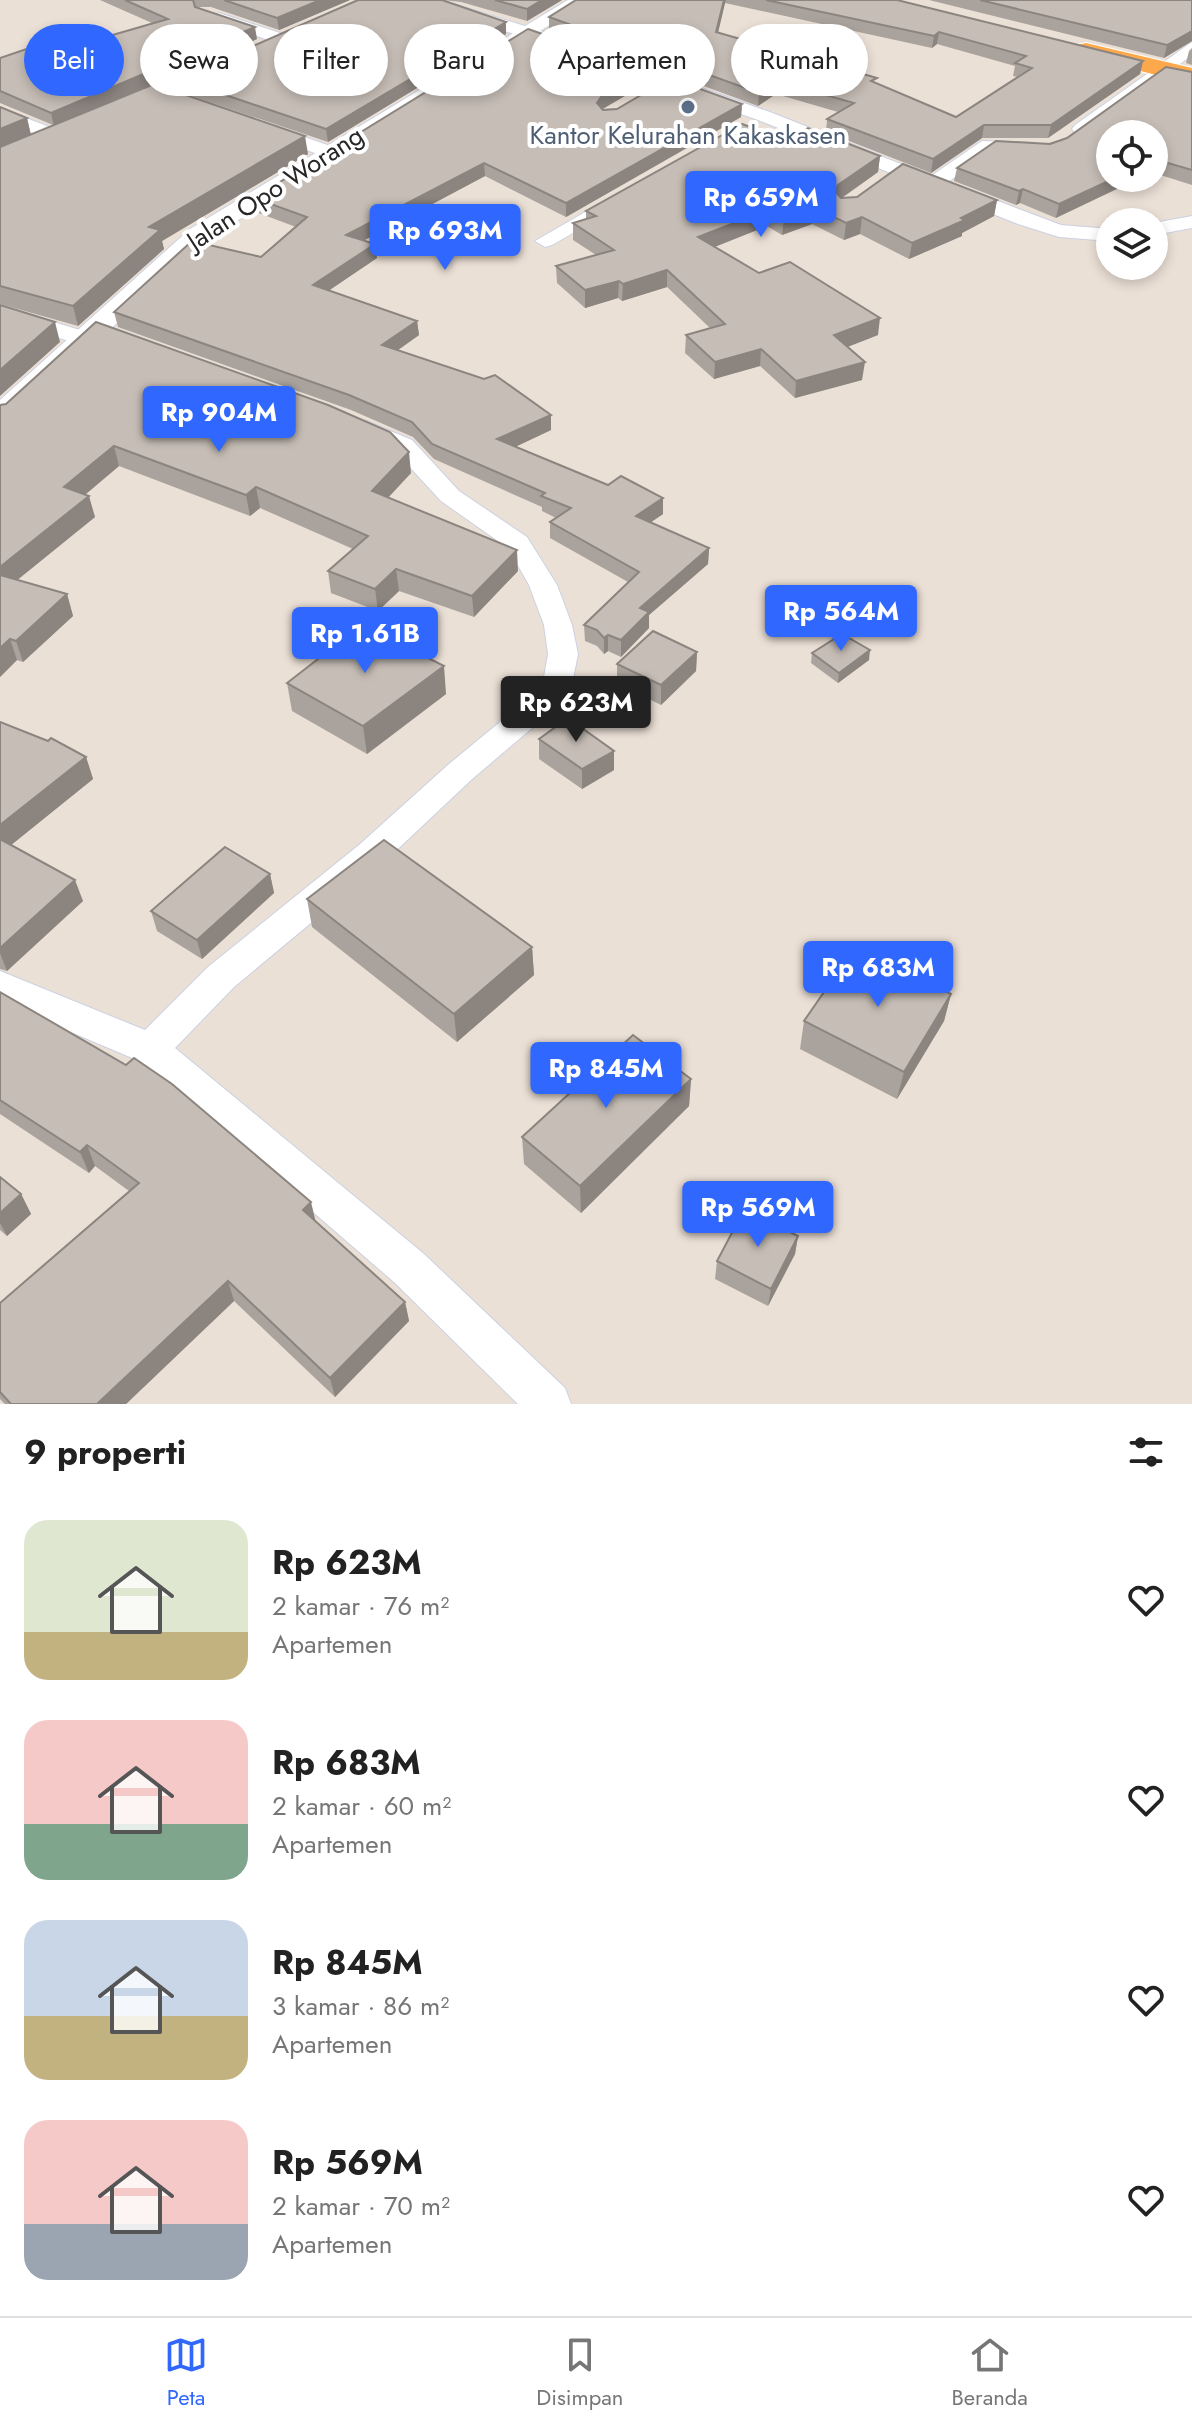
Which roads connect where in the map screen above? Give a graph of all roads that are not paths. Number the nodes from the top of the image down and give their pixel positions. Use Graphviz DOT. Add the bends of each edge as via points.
graph roads {
  1 [pos="425,0"];
  2 [pos="581,0"];
  3 [pos="204,13"];
  4 [pos="242,24"];
  5 [pos="258,29"];
  6 [pos="527,31"];
  7 [pos="530,32"];
  8 [pos="1060,44"];
  9 [pos="258,47"];
  10 [pos="1192,47"];
  11 [pos="1162,68"];
  12 [pos="1192,76"];
  13 [pos="146,96"];
  14 [pos="167,96"];
  15 [pos="707,96"];
  16 [pos="184,102"];
  17 [pos="112,110"];
  18 [pos="0,113"];
  19 [pos="764,116"];
  20 [pos="242,122"];
  21 [pos="737,132"];
  22 [pos="27,147"];
  23 [pos="329,152"];
  24 [pos="899,169"];
  25 [pos="934,183"];
  26 [pos="879,184"];
  27 [pos="641,186"];
  28 [pos="1192,222"];
  29 [pos="1168,226"];
  30 [pos="1096,234"];
  31 [pos="545,241"];
  32 [pos="0,313"];
  33 [pos="98,334"];
  34 [pos="0,416"];
  35 [pos="341,418"];
  36 [pos="0,986"];
  37 [pos="150,1049"];
  38 [pos="549,1404"];
  1 -- 6 [label="street"];
  2 -- 6 [label="street, Jalan Opo Worang"];
  3 -- 4 [label="street"];
  5 -- 9 [label="street" via="284,36"];
  6 -- 7 [label="street"];
  6 -- 23 [label="street, Jalan Opo Worang"];
  8 -- 11 [label="highway"];
  10 -- 11 [label="street"];
  11 -- 12 [label="highway"];
  11 -- 25 [label="street" via="1055,144 989,145"];
  13 -- 17 [label="street"];
  14 -- 16 [label="street"];
  15 -- 19 [label="street"];
  18 -- 22 [label="street" via="60,132"];
  19 -- 21 [label="street"];
  19 -- 24 [label="street"];
  20 -- 23 [label="street"];
  23 -- 33 [label="street, Jalan Opo Worang" via="199,234"];
  24 -- 25 [label="street"];
  24 -- 26 [label="street"];
  25 -- 30 [label="street" via="1059,231"];
  27 -- 31 [label="street"];
  28 -- 29 [label="street"];
  32 -- 33 [label="street"];
  33 -- 34 [label="street, Jalan Opo Worang"];
  35 -- 37 [label="street" via="403,445 450,496 518,543 543,585 558,625 563,654 558,679 534,710 221,977"];
  36 -- 37 [label="street"];
  37 -- 38 [label="street" via="409,1268"];
}
